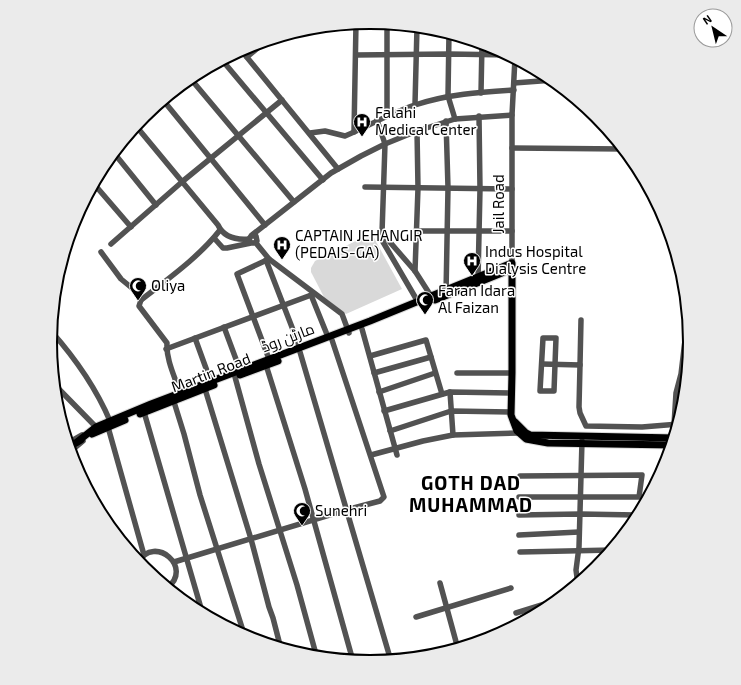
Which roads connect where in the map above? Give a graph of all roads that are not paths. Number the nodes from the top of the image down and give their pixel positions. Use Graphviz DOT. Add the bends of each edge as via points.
graph roads {
  1 [pos="356,30"];
  2 [pos="387,30"];
  3 [pos="417,33"];
  4 [pos="449,39"];
  5 [pos="482,50"];
  6 [pos="252,53"];
  7 [pos="386,54"];
  8 [pos="416,54"];
  9 [pos="449,54"];
  10 [pos="356,55"];
  11 [pos="482,55"];
  12 [pos="496,55"];
  13 [pos="247,57"];
  14 [pos="226,64"];
  15 [pos="515,64"];
  16 [pos="542,80"];
  17 [pos="194,83"];
  18 [pos="514,83"];
  19 [pos="514,90"];
  20 [pos="481,93"];
  21 [pos="448,96"];
  22 [pos="282,100"];
  23 [pos="415,104"];
  24 [pos="167,105"];
  25 [pos="267,113"];
  26 [pos="387,115"];
  27 [pos="512,115"];
  28 [pos="479,116"];
  29 [pos="455,119"];
  30 [pos="377,120"];
  31 [pos="446,121"];
  32 [pos="140,131"];
  33 [pos="417,131"];
  34 [pos="354,132"];
  35 [pos="310,133"];
  36 [pos="238,136"];
  37 [pos="385,144"];
  38 [pos="512,148"];
  39 [pos="617,149"];
  40 [pos="118,158"];
  41 [pos="211,159"];
  42 [pos="338,169"];
  43 [pos="323,180"];
  44 [pos="183,181"];
  45 [pos="365,187"];
  46 [pos="383,187"];
  47 [pos="98,188"];
  48 [pos="418,188"];
  49 [pos="448,188"];
  50 [pos="480,188"];
  51 [pos="512,189"];
  52 [pos="294,202"];
  53 [pos="156,204"];
  54 [pos="265,225"];
  55 [pos="131,227"];
  56 [pos="220,230"];
  57 [pos="417,230"];
  58 [pos="448,231"];
  59 [pos="479,231"];
  60 [pos="512,231"];
  61 [pos="214,238"];
  62 [pos="253,239"];
  63 [pos="383,242"];
  64 [pos="111,244"];
  65 [pos="101,252"];
  66 [pos="267,260"];
  67 [pos="512,266"];
  68 [pos="415,271"];
  69 [pos="478,280"];
  70 [pos="446,293"];
  71 [pos="312,294"];
  72 [pos="431,296"];
  73 [pos="141,300"];
  74 [pos="418,302"];
  75 [pos="283,305"];
  76 [pos="253,316"];
  77 [pos="581,320"];
  78 [pos="224,327"];
  79 [pos="362,328"];
  80 [pos="348,331"];
  81 [pos="57,338"];
  82 [pos="195,338"];
  83 [pos="330,338"];
  84 [pos="166,349"];
  85 [pos="300,350"];
  86 [pos="683,353"];
  87 [pos="370,356"];
  88 [pos="431,357"];
  89 [pos="268,362"];
  90 [pos="542,364"];
  91 [pos="556,364"];
  92 [pos="580,364"];
  93 [pos="240,370"];
  94 [pos="436,373"];
  95 [pos="457,373"];
  96 [pos="512,373"];
  97 [pos="374,374"];
  98 [pos="235,377"];
  99 [pos="211,382"];
  100 [pos="205,389"];
  101 [pos="61,391"];
  102 [pos="379,392"];
  103 [pos="450,392"];
  104 [pos="180,393"];
  105 [pos="512,393"];
  106 [pos="442,394"];
  107 [pos="174,402"];
  108 [pos="677,410"];
  109 [pos="384,411"];
  110 [pos="144,412"];
  111 [pos="451,412"];
  112 [pos="511,412"];
  113 [pos="513,421"];
  114 [pos="109,424"];
  115 [pos="673,424"];
  116 [pos="96,427"];
  117 [pos="390,431"];
  118 [pos="519,433"];
  119 [pos="453,435"];
  120 [pos="88,437"];
  121 [pos="669,438"];
  122 [pos="73,440"];
  123 [pos="582,440"];
  124 [pos="77,442"];
  125 [pos="74,444"];
  126 [pos="666,445"];
  127 [pos="76,447"];
  128 [pos="395,448"];
  129 [pos="371,455"];
  130 [pos="397,455"];
  131 [pos="520,476"];
  132 [pos="581,476"];
  133 [pos="581,496"];
  134 [pos="519,497"];
  135 [pos="346,510"];
  136 [pos="580,514"];
  137 [pos="519,515"];
  138 [pos="632,515"];
  139 [pos="313,520"];
  140 [pos="280,530"];
  141 [pos="579,532"];
  142 [pos="519,535"];
  143 [pos="251,539"];
  144 [pos="217,549"];
  145 [pos="605,550"];
  146 [pos="578,551"];
  147 [pos="520,552"];
  148 [pos="144,556"];
  149 [pos="186,559"];
  150 [pos="174,562"];
  151 [pos="577,578"];
  152 [pos="440,583"];
  153 [pos="171,584"];
  154 [pos="512,588"];
  155 [pos="542,605"];
  156 [pos="200,606"];
  157 [pos="447,608"];
  158 [pos="516,613"];
  159 [pos="416,617"];
  160 [pos="242,628"];
  161 [pos="279,642"];
  162 [pos="457,644"];
  163 [pos="315,651"];
  164 [pos="351,655"];
  165 [pos="389,655"];
  1 -- 10 [label="street"];
  2 -- 7 [label="street"];
  3 -- 8 [label="street"];
  4 -- 9 [label="street"];
  5 -- 11 [label="street"];
  6 -- 13 [label="street"];
  7 -- 8 [label="street"];
  7 -- 10 [label="street"];
  7 -- 26 [label="street"];
  8 -- 9 [label="street"];
  8 -- 23 [label="street"];
  9 -- 11 [label="street"];
  9 -- 21 [label="street"];
  10 -- 34 [label="street"];
  11 -- 12 [label="street"];
  11 -- 20 [label="street"];
  13 -- 22 [label="street"];
  14 -- 25 [label="street"];
  15 -- 18 [label="street, Jail Road"];
  16 -- 18 [label="street"];
  17 -- 36 [label="street"];
  18 -- 19 [label="street, Jail Road"];
  19 -- 20 [label="street"];
  19 -- 27 [label="street, Jail Road"];
  20 -- 21 [label="street"];
  21 -- 23 [label="street"];
  21 -- 29 [label="street"];
  22 -- 25 [label="street"];
  22 -- 35 [label="street"];
  23 -- 26 [label="street"];
  24 -- 41 [label="street"];
  25 -- 36 [label="street"];
  25 -- 43 [label="street"];
  26 -- 30 [label="street"];
  27 -- 28 [label="street"];
  27 -- 38 [label="street, Jail Road"];
  28 -- 29 [label="street"];
  28 -- 50 [label="street"];
  29 -- 31 [label="street"];
  30 -- 34 [label="street"];
  30 -- 37 [label="street"];
  31 -- 33 [label="street"];
  31 -- 49 [label="street"];
  32 -- 44 [label="street"];
  33 -- 37 [label="street"];
  33 -- 48 [label="street"];
  34 -- 35 [label="street" via="345,136 325,131"];
  35 -- 42 [label="street"];
  36 -- 41 [label="street"];
  36 -- 52 [label="street"];
  37 -- 42 [label="street"];
  37 -- 46 [label="street"];
  38 -- 39 [label="street"];
  38 -- 51 [label="street, Jail Road"];
  40 -- 53 [label="street"];
  41 -- 44 [label="street"];
  41 -- 54 [label="street"];
  42 -- 43 [label="street"];
  43 -- 52 [label="street"];
  44 -- 53 [label="street"];
  44 -- 56 [label="street"];
  45 -- 46 [label="street"];
  46 -- 48 [label="street"];
  46 -- 68 [label="street" via="382,233"];
  47 -- 55 [label="street"];
  48 -- 49 [label="street"];
  48 -- 57 [label="street"];
  49 -- 50 [label="street"];
  49 -- 58 [label="street"];
  50 -- 51 [label="street"];
  50 -- 59 [label="street"];
  51 -- 60 [label="street, Jail Road"];
  52 -- 54 [label="street"];
  53 -- 55 [label="street"];
  54 -- 62 [label="street"];
  55 -- 64 [label="street"];
  56 -- 61 [label="street"];
  56 -- 62 [label="street" via="237,240"];
  57 -- 58 [label="street"];
  57 -- 68 [label="street"];
  58 -- 59 [label="street"];
  58 -- 70 [label="street"];
  59 -- 60 [label="street"];
  59 -- 69 [label="street"];
  60 -- 67 [label="street, Jail Road"];
  61 -- 62 [label="street" via="225,248"];
  61 -- 73 [label="street"];
  62 -- 66 [label="street"];
  63 -- 74 [label="street"];
  65 -- 73 [label="street" via="121,279 138,293"];
  66 -- 71 [label="street"];
  66 -- 75 [label="street"];
  66 -- 76 [label="street" via="236,274"];
  67 -- 69 [label="main road, Martin Road"];
  67 -- 96 [label="main road, Jail Road"];
  68 -- 72 [label="street"];
  69 -- 70 [label="main road, Martin Road"];
  70 -- 72 [label="main road"];
  70 -- 79 [label="main road, Martin Road"];
  71 -- 75 [label="street"];
  71 -- 80 [label="street" via="342,314"];
  71 -- 83 [label="street"];
  72 -- 74 [label="main road"];
  73 -- 84 [label="street" via="139,306 166,343"];
  74 -- 80 [label="main road"];
  75 -- 76 [label="street"];
  75 -- 85 [label="street"];
  76 -- 78 [label="street"];
  76 -- 89 [label="street"];
  77 -- 92 [label="street"];
  78 -- 82 [label="street"];
  78 -- 93 [label="street"];
  79 -- 80 [label="main road, Martin Road"];
  79 -- 87 [label="street"];
  80 -- 83 [label="main road, Martin Road"];
  81 -- 114 [label="street" via="98,395"];
  82 -- 84 [label="street"];
  82 -- 99 [label="street"];
  83 -- 85 [label="main road, Martin Road"];
  83 -- 129 [label="street"];
  84 -- 104 [label="street"];
  85 -- 89 [label="main road, Martin Road"];
  85 -- 135 [label="street"];
  86 -- 108 [label="street" via="676,393"];
  87 -- 88 [label="street" via="426,340"];
  87 -- 97 [label="street"];
  88 -- 94 [label="street"];
  88 -- 97 [label="street"];
  89 -- 93 [label="main road, مارٹن روڈ"];
  89 -- 98 [label="main road, Martin Road"];
  89 -- 139 [label="street"];
  90 -- 91 [label="street"];
  90 -- 91 [label="street" via="543,338 556,338"];
  90 -- 91 [label="street" via="540,391 554,391"];
  91 -- 92 [label="street"];
  92 -- 115 [label="street" via="579,407 586,426 642,427"];
  93 -- 99 [label="main road, مارٹن روڈ"];
  94 -- 102 [label="street"];
  94 -- 106 [label="street"];
  95 -- 96 [label="street"];
  96 -- 105 [label="main road, Jail Road"];
  97 -- 102 [label="street"];
  98 -- 100 [label="main road, Martin Road"];
  98 -- 140 [label="street"];
  99 -- 104 [label="main road, مارٹن روڈ"];
  100 -- 107 [label="main road, Martin Road"];
  100 -- 143 [label="street"];
  101 -- 116 [label="street"];
  102 -- 109 [label="street"];
  103 -- 105 [label="street"];
  103 -- 106 [label="street"];
  103 -- 111 [label="street"];
  104 -- 114 [label="main road, مارٹن روڈ"];
  105 -- 112 [label="main road, Jail Road"];
  106 -- 109 [label="street"];
  107 -- 110 [label="main road, Martin Road"];
  107 -- 144 [label="street"];
  109 -- 117 [label="street"];
  110 -- 114 [label="main road, Martin Road"];
  110 -- 149 [label="street"];
  111 -- 112 [label="street"];
  111 -- 117 [label="street"];
  111 -- 119 [label="street"];
  112 -- 113 [label="main road, Jail Road"];
  113 -- 118 [label="main road, Jail Road"];
  113 -- 123 [label="main road" via="526,433"];
  114 -- 116 [label="main road, مارٹن روڈ"];
  114 -- 120 [label="main road, Martin Road"];
  114 -- 148 [label="street"];
  116 -- 122 [label="street"];
  116 -- 124 [label="main road, مارٹن روڈ"];
  117 -- 128 [label="street"];
  118 -- 119 [label="street"];
  118 -- 123 [label="main road" via="526,439 548,443"];
  119 -- 128 [label="street"];
  120 -- 124 [label="main road, Martin Road"];
  120 -- 127 [label="street"];
  121 -- 123 [label="main road"];
  123 -- 126 [label="main road"];
  123 -- 132 [label="street"];
  124 -- 125 [label="main road"];
  128 -- 129 [label="street"];
  128 -- 130 [label="street"];
  129 -- 135 [label="street" via="384,497 380,501"];
  131 -- 132 [label="street"];
  132 -- 133 [label="street"];
  132 -- 133 [label="street" via="642,475 639,497"];
  133 -- 134 [label="street"];
  133 -- 136 [label="street"];
  135 -- 139 [label="street"];
  135 -- 165 [label="street"];
  136 -- 137 [label="street"];
  136 -- 138 [label="street"];
  136 -- 141 [label="street"];
  139 -- 140 [label="street"];
  139 -- 164 [label="street"];
  140 -- 143 [label="street"];
  140 -- 163 [label="street"];
  141 -- 142 [label="street"];
  141 -- 146 [label="street"];
  143 -- 144 [label="street"];
  143 -- 161 [label="street"];
  144 -- 149 [label="street"];
  144 -- 160 [label="street"];
  145 -- 146 [label="street"];
  146 -- 147 [label="street"];
  146 -- 151 [label="street"];
  148 -- 150 [label="street" via="150,552 164,553"];
  149 -- 150 [label="street"];
  149 -- 156 [label="street"];
  150 -- 153 [label="street" via="176,576"];
  152 -- 157 [label="street"];
  154 -- 157 [label="street"];
  155 -- 158 [label="street"];
  157 -- 159 [label="street"];
  157 -- 162 [label="street"];
}
